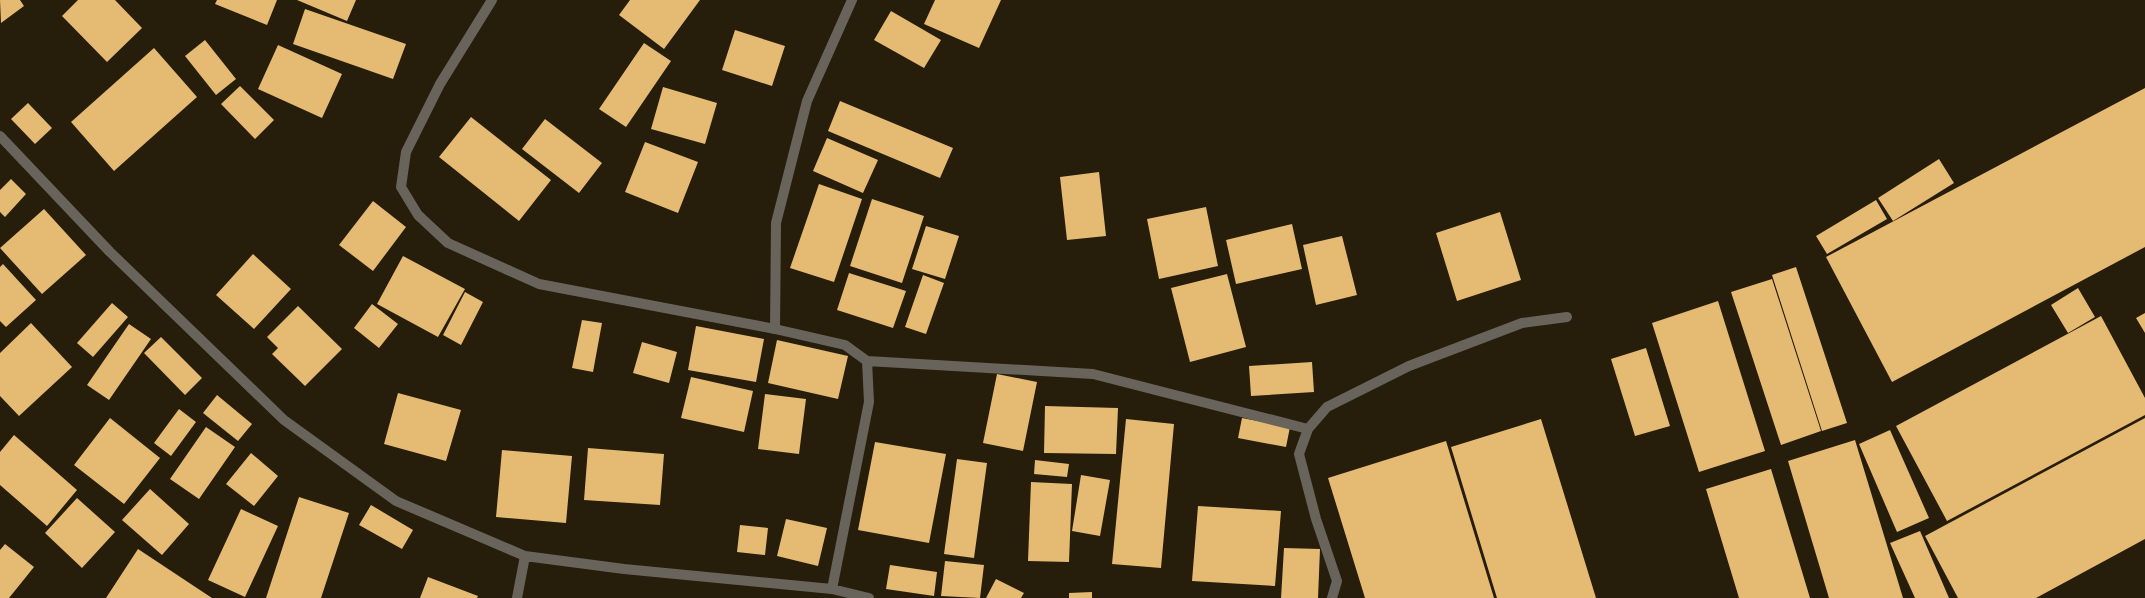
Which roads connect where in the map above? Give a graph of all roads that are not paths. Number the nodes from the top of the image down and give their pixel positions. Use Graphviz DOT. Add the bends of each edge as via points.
graph roads {
  1 [pos="492,0"];
  2 [pos="852,0"];
  3 [pos="0,136"];
  4 [pos="1567,317"];
  5 [pos="775,329"];
  6 [pos="867,361"];
  7 [pos="1308,428"];
  8 [pos="525,556"];
  9 [pos="832,589"];
  10 [pos="517,598"];
  11 [pos="869,598"];
  12 [pos="1332,598"];
  1 -- 5 [label="street" via="440,84 406,152 401,187 418,215 448,243 539,284"];
  2 -- 5 [label="street" via="807,101 776,223"];
  3 -- 8 [label="street" via="110,252 284,420 396,501"];
  4 -- 7 [label="street" via="1522,323 1408,366 1327,407"];
  5 -- 6 [label="street" via="845,345"];
  6 -- 7 [label="street" via="1093,374"];
  6 -- 9 [label="street" via="869,402"];
  7 -- 12 [label="street" via="1299,454 1316,519 1337,581"];
  8 -- 9 [label="street" via="624,569"];
  8 -- 10 [label="street"];
  9 -- 11 [label="street"];
}
